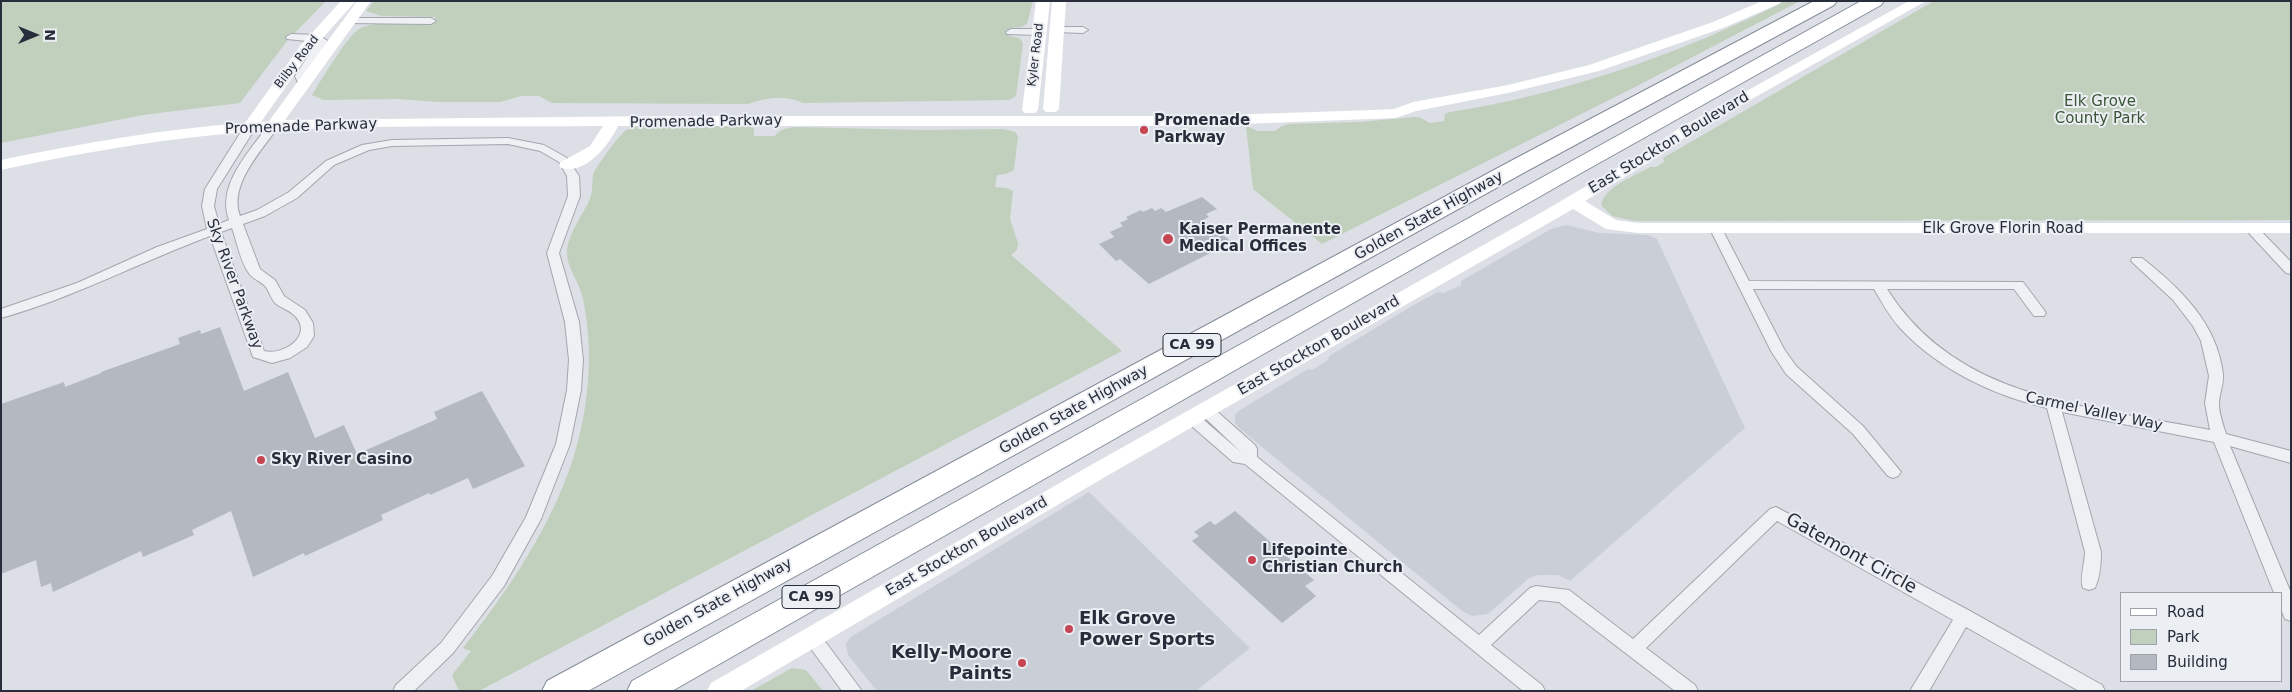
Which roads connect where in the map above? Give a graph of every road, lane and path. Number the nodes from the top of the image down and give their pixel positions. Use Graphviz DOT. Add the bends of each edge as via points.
graph roads {
  1 [pos="349,1"];
  2 [pos="364,1"];
  3 [pos="1043,1"];
  4 [pos="1059,1"];
  5 [pos="1774,1"];
  6 [pos="1828,1"];
  7 [pos="1875,1"];
  8 [pos="1919,1"];
  9 [pos="348,21"];
  10 [pos="428,21"];
  11 [pos="1058,30"];
  12 [pos="1083,30"];
  13 [pos="1011,32"];
  14 [pos="1038,32"];
  15 [pos="291,38"];
  16 [pos="315,38"];
  17 [pos="1053,81"];
  18 [pos="303,83"];
  19 [pos="1412,107"];
  20 [pos="1051,109"];
  21 [pos="877,110"];
  22 [pos="1030,110"];
  23 [pos="1264,115"];
  24 [pos="771,116"];
  25 [pos="277,119"];
  26 [pos="254,121"];
  27 [pos="612,123"];
  28 [pos="1,154"];
  29 [pos="1,165"];
  30 [pos="567,165"];
  31 [pos="1567,205"];
  32 [pos="236,222"];
  33 [pos="2251,228"];
  34 [pos="2291,228"];
  35 [pos="1716,229"];
  36 [pos="214,230"];
  37 [pos="2137,261"];
  38 [pos="2291,270"];
  39 [pos="1746,285"];
  40 [pos="1878,286"];
  41 [pos="2039,313"];
  42 [pos="1,314"];
  43 [pos="2053,406"];
  44 [pos="1200,415"];
  45 [pos="2219,437"];
  46 [pos="2291,457"];
  47 [pos="1893,472"];
  48 [pos="2089,582"];
  49 [pos="2289,606"];
  50 [pos="1964,616"];
  51 [pos="812,637"];
  52 [pos="1480,644"];
  53 [pos="1634,649"];
  54 [pos="402,691"];
  55 [pos="558,691"];
  56 [pos="643,691"];
  57 [pos="719,691"];
  58 [pos="853,691"];
  59 [pos="1536,691"];
  60 [pos="1689,691"];
  61 [pos="1919,691"];
  62 [pos="2096,691"];
  1 -- 16 [label="main road, Bilby Road"];
  2 -- 9 [label="main road, Bilby Road"];
  3 -- 14 [label="main road, Kyler Road"];
  4 -- 11 [label="main road, Kyler Road"];
  5 -- 19 [label="main road, Promenade Parkway" via="1718,25 1594,68 1508,89"];
  6 -- 55 [label="highway, Golden State Highway / CA 99"];
  7 -- 56 [label="highway, Golden State Highway / CA 99" via="1551,179"];
  8 -- 31 [label="main road, East Stockton Boulevard" via="1683,132"];
  9 -- 10 [label="street"];
  9 -- 18 [label="main road, Bilby Road"];
  11 -- 12 [label="street"];
  11 -- 17 [label="main road, Kyler Road"];
  13 -- 14 [label="street"];
  14 -- 17 [label="main road" via="1049,37 1047,66"];
  14 -- 22 [label="main road, Kyler Road"];
  15 -- 16 [label="street"];
  16 -- 18 [label="street" via="323,43 300,76"];
  16 -- 26 [label="main road, Bilby Road"];
  17 -- 20 [label="main road, Kyler Road"];
  18 -- 25 [label="main road, Bilby Road"];
  19 -- 23 [label="main road, Promenade Parkway" via="1373,116"];
  19 -- 23 [label="main road, Promenade Parkway" via="1392,104 1334,109 1329,113"];
  20 -- 22 [label="main road, Promenade Parkway"];
  20 -- 23 [label="main road, Promenade Parkway"];
  21 -- 22 [label="main road, Promenade Parkway"];
  21 -- 24 [label="main road" via="856,117"];
  23 -- 24 [label="main road, Promenade Parkway" via="1193,121"];
  24 -- 25 [label="main road, Promenade Parkway"];
  24 -- 27 [label="main road, Promenade Parkway"];
  25 -- 26 [label="main road, Promenade Parkway"];
  25 -- 27 [label="main road, Promenade Parkway"];
  25 -- 32 [label="street, Sky River Parkway" via="243,166 235,184 231,209"];
  26 -- 28 [label="main road, Promenade Parkway" via="129,130"];
  26 -- 29 [label="main road, Promenade Parkway"];
  26 -- 36 [label="street, Sky River Parkway" via="211,189 208,206"];
  27 -- 30 [label="main road" via="593,154"];
  30 -- 32 [label="street" via="552,152 518,142 375,145 339,158 283,201"];
  30 -- 54 [label="street" via="573,176 574,196 553,253 572,322 576,356 574,390 563,444 533,519 498,581 447,648"];
  31 -- 35 [label="main road, Elk Grove Florin Road" via="1597,226 1624,232"];
  31 -- 44 [label="main road, East Stockton Boulevard"];
  32 -- 36 [label="street"];
  32 -- 36 [label="street, Sky River Parkway" via="254,271 270,283 283,302 300,313 306,323 306,340 298,349 285,355 272,358 258,354"];
  33 -- 34 [label="main road, Elk Grove Florin Road"];
  33 -- 35 [label="main road, Elk Grove Florin Road"];
  33 -- 38 [label="street"];
  35 -- 39 [label="street"];
  36 -- 42 [label="street" via="82,286"];
  37 -- 45 [label="street" via="2185,304 2203,331 2216,377 2212,406"];
  39 -- 40 [label="street"];
  39 -- 47 [label="street" via="1778,351 1791,370 1858,430"];
  40 -- 41 [label="street" via="2018,285"];
  40 -- 43 [label="street, Carmel Valley Way" via="1905,326 1938,356 2000,389"];
  43 -- 45 [label="street, Carmel Valley Way"];
  43 -- 48 [label="street" via="2093,552 2094,565"];
  44 -- 51 [label="main road, East Stockton Boulevard"];
  44 -- 52 [label="street" via="1238,458 1249,458"];
  45 -- 46 [label="street, Carmel Valley Way"];
  45 -- 49 [label="street"];
  50 -- 53 [label="street, Gatemont Circle" via="1776,513"];
  50 -- 61 [label="street"];
  50 -- 62 [label="street, Gatemont Circle"];
  51 -- 57 [label="main road, East Stockton Boulevard"];
  51 -- 58 [label="street"];
  52 -- 53 [label="street" via="1536,593 1563,595"];
  52 -- 59 [label="street"];
  53 -- 60 [label="street"];
}
